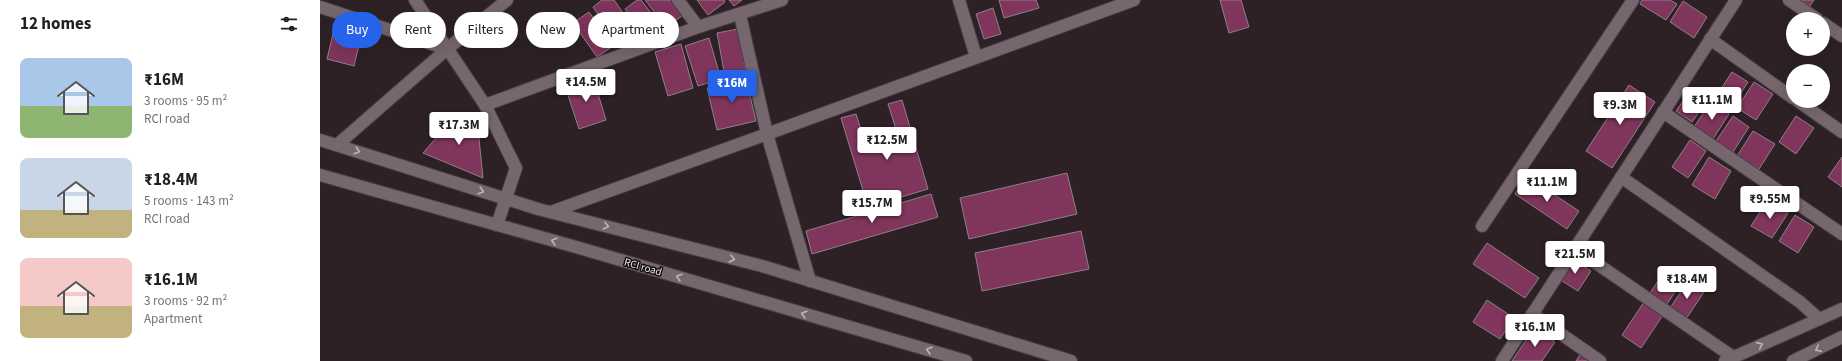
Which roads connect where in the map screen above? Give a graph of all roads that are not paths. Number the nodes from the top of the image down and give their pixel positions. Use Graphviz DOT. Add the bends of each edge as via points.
graph roads {
  1 [pos="415,0"];
  2 [pos="507,0"];
  3 [pos="678,0"];
  4 [pos="782,0"];
  5 [pos="959,0"];
  6 [pos="1134,0"];
  7 [pos="1633,0"];
  8 [pos="1736,0"];
  9 [pos="1789,0"];
  10 [pos="320,7"];
  11 [pos="1807,12"];
  12 [pos="740,15"];
  13 [pos="698,27"];
  14 [pos="1830,28"];
  15 [pos="1842,36"];
  16 [pos="1710,39"];
  17 [pos="447,49"];
  18 [pos="976,57"];
  19 [pos="1786,93"];
  20 [pos="485,105"];
  21 [pos="1808,108"];
  22 [pos="1663,112"];
  23 [pos="1842,132"];
  24 [pos="767,134"];
  25 [pos="320,140"];
  26 [pos="337,145"];
  27 [pos="320,175"];
  28 [pos="1621,177"];
  29 [pos="506,198"];
  30 [pos="551,212"];
  31 [pos="497,225"];
  32 [pos="1482,226"];
  33 [pos="1842,234"];
  34 [pos="1574,248"];
  35 [pos="810,281"];
  36 [pos="1842,309"];
  37 [pos="1532,314"];
  38 [pos="1819,319"];
  39 [pos="1842,337"];
  40 [pos="1729,359"];
  41 [pos="966,361"];
  42 [pos="1071,361"];
  43 [pos="1502,361"];
  44 [pos="1600,361"];
  45 [pos="1793,361"];
  1 -- 17 [label="street"];
  2 -- 17 [label="street"];
  3 -- 13 [label="street"];
  4 -- 12 [label="street"];
  5 -- 18 [label="street"];
  6 -- 18 [label="street"];
  7 -- 32 [label="street"];
  8 -- 16 [label="street"];
  9 -- 11 [label="street"];
  10 -- 17 [label="street"];
  12 -- 13 [label="street"];
  12 -- 24 [label="street"];
  13 -- 20 [label="street"];
  14 -- 15 [label="street"];
  16 -- 19 [label="street"];
  16 -- 22 [label="street"];
  17 -- 20 [label="street"];
  17 -- 26 [label="street"];
  18 -- 24 [label="street"];
  20 -- 29 [label="street" via="516,168"];
  21 -- 23 [label="street"];
  22 -- 28 [label="street"];
  22 -- 33 [label="street"];
  24 -- 30 [label="street"];
  24 -- 35 [label="street"];
  25 -- 26 [label="street"];
  26 -- 29 [label="street, one-way"];
  27 -- 31 [label="street, RCI road"];
  28 -- 34 [label="street"];
  28 -- 38 [label="street" via="1800,302"];
  29 -- 30 [label="street"];
  29 -- 31 [label="street"];
  30 -- 35 [label="street, one-way" via="762,266"];
  41 -- 31 [label="street, RCI road, one-way"];
  34 -- 37 [label="street"];
  34 -- 40 [label="street"];
  35 -- 42 [label="street"];
  36 -- 38 [label="street"];
  37 -- 43 [label="street"];
  37 -- 44 [label="street"];
  40 -- 38 [label="street, one-way"];
  39 -- 45 [label="street, one-way"];
}
